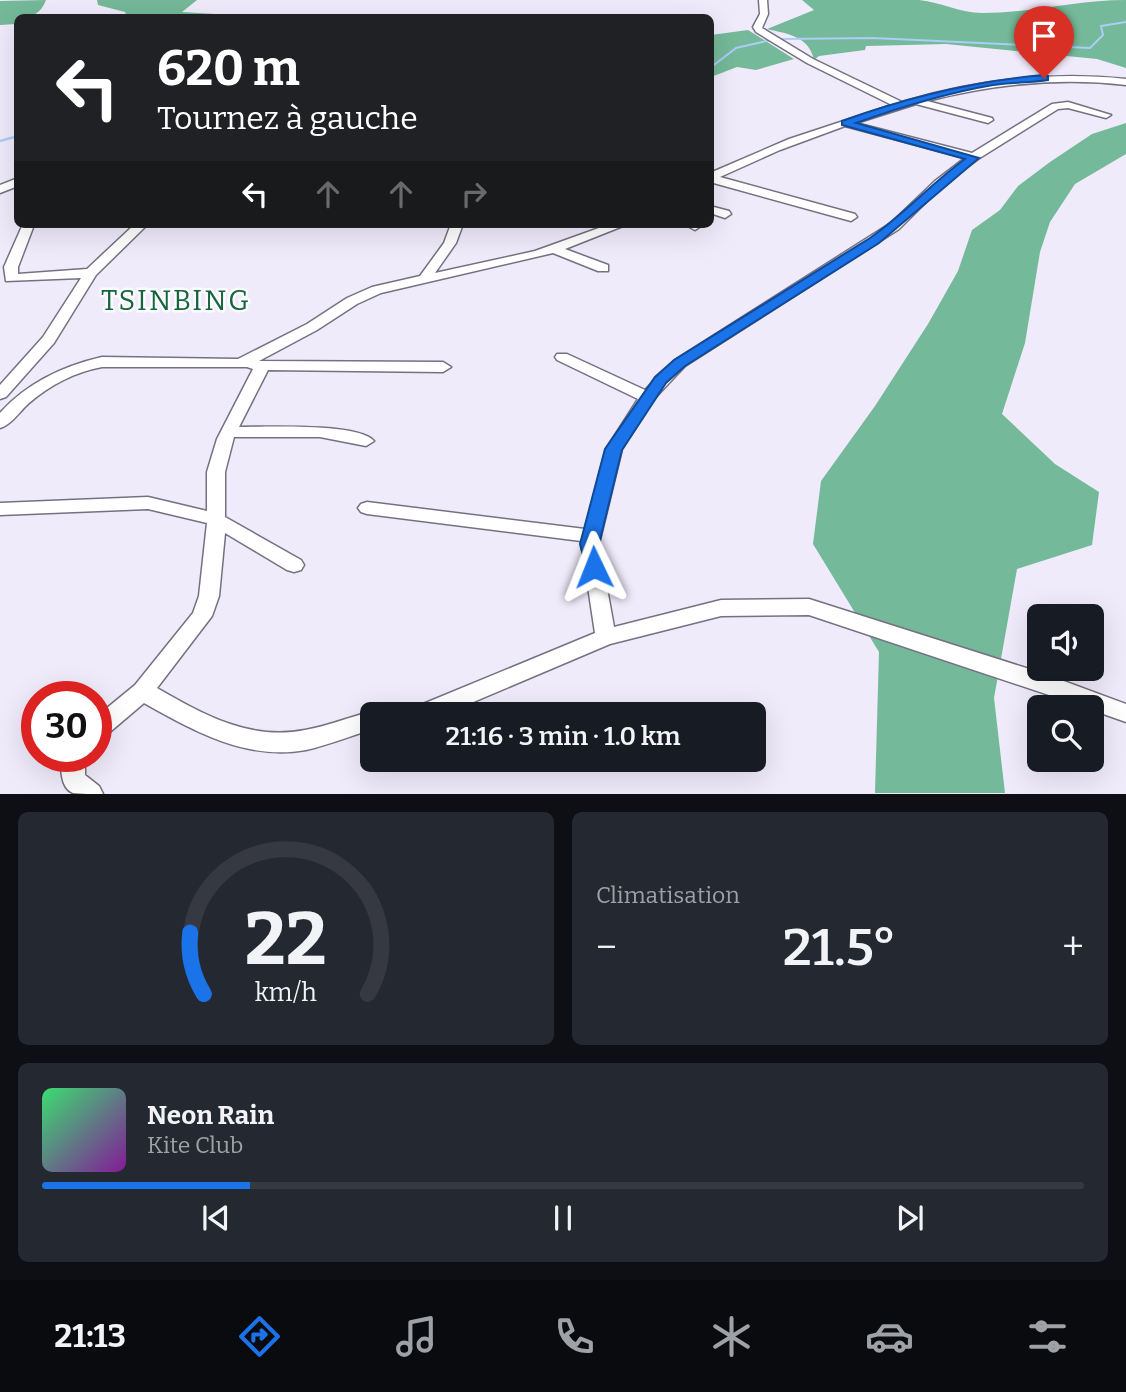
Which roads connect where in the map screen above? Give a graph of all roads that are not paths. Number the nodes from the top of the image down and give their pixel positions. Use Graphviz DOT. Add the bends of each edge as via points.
graph roads {
  1 [pos="763,0"];
  2 [pos="1126,82"];
  3 [pos="914,100"];
  4 [pos="898,104"];
  5 [pos="1106,116"];
  6 [pos="988,120"];
  7 [pos="845,123"];
  8 [pos="974,158"];
  9 [pos="714,176"];
  10 [pos="714,179"];
  11 [pos="714,210"];
  12 [pos="724,214"];
  13 [pos="851,217"];
  14 [pos="26,228"];
  15 [pos="138,228"];
  16 [pos="456,228"];
  17 [pos="611,228"];
  18 [pos="554,249"];
  19 [pos="5,267"];
  20 [pos="603,268"];
  21 [pos="91,273"];
  22 [pos="426,277"];
  23 [pos="562,357"];
  24 [pos="241,364"];
  25 [pos="262,366"];
  26 [pos="443,367"];
  27 [pos="0,394"];
  28 [pos="647,397"];
  29 [pos="3,415"];
  30 [pos="228,432"];
  31 [pos="366,441"];
  32 [pos="0,509"];
  33 [pos="368,509"];
  34 [pos="215,519"];
  35 [pos="592,536"];
  36 [pos="294,565"];
  37 [pos="606,637"];
  38 [pos="143,691"];
  39 [pos="450,702"];
  40 [pos="1126,713"];
  41 [pos="112,717"];
  42 [pos="360,724"];
  43 [pos="74,772"];
  44 [pos="91,793"];
  1 -- 4 [label="street" via="759,30"];
  2 -- 3 [label="street" via="1087,76 1032,78"];
  3 -- 4 [label="street"];
  3 -- 6 [label="street"];
  4 -- 7 [label="street"];
  5 -- 8 [label="street" via="1056,106"];
  7 -- 8 [label="street"];
  7 -- 9 [label="street" via="793,139"];
  8 -- 28 [label="street" via="939,183 895,226 680,363"];
  10 -- 13 [label="street"];
  11 -- 12 [label="street"];
  14 -- 19 [label="street"];
  15 -- 21 [label="street"];
  16 -- 22 [label="street"];
  17 -- 18 [label="street"];
  18 -- 20 [label="street"];
  18 -- 22 [label="street"];
  19 -- 21 [label="street" via="15,279"];
  21 -- 27 [label="street" via="49,340"];
  22 -- 24 [label="street" via="352,301"];
  23 -- 28 [label="street"];
  24 -- 25 [label="street"];
  24 -- 29 [label="street" via="83,365"];
  25 -- 26 [label="street"];
  25 -- 30 [label="street"];
  28 -- 35 [label="street" via="614,449"];
  30 -- 31 [label="street" via="320,432"];
  30 -- 34 [label="street" via="216,472"];
  32 -- 34 [label="street" via="148,503"];
  33 -- 35 [label="street"];
  34 -- 36 [label="street"];
  34 -- 38 [label="street" via="209,596 202,616"];
  35 -- 37 [label="street"];
  37 -- 39 [label="street"];
  37 -- 40 [label="street" via="721,608 808,607"];
  38 -- 41 [label="street"];
  38 -- 42 [label="street" via="233,738 264,743 303,741"];
  43 -- 44 [label="street" via="74,780"];
}
